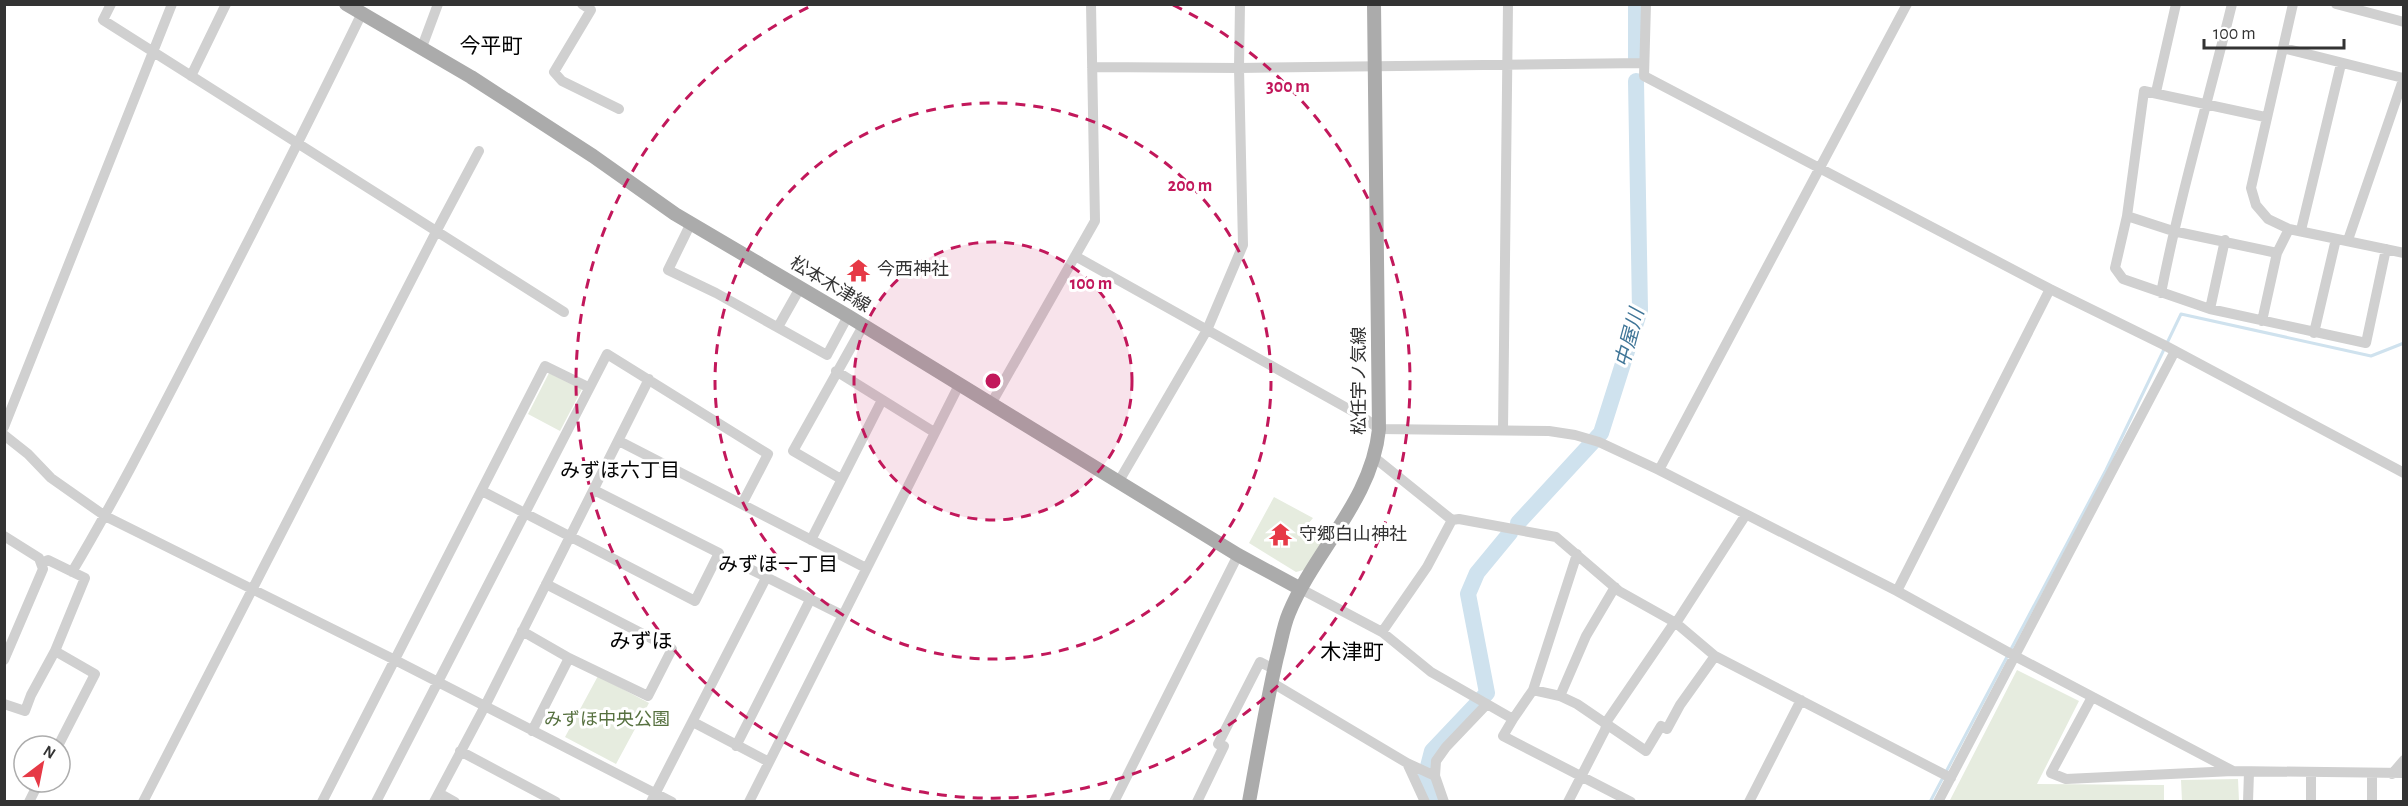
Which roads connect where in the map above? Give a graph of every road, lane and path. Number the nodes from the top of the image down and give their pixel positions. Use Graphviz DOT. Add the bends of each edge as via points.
graph roads {
  1 [pos="111,4"];
  2 [pos="171,4"];
  3 [pos="226,4"];
  4 [pos="346,4"];
  5 [pos="438,4"];
  6 [pos="582,4"];
  7 [pos="1091,4"];
  8 [pos="1240,4"];
  9 [pos="1374,4"];
  10 [pos="1508,4"];
  11 [pos="1646,4"];
  12 [pos="1906,4"];
  13 [pos="2176,4"];
  14 [pos="2232,4"];
  15 [pos="2293,4"];
  16 [pos="2336,4"];
  17 [pos="362,14"];
  18 [pos="2403,22"];
  19 [pos="422,47"];
  20 [pos="2283,48"];
  21 [pos="153,52"];
  22 [pos="1643,63"];
  23 [pos="1509,64"];
  24 [pos="2341,64"];
  25 [pos="1375,66"];
  26 [pos="1092,67"];
  27 [pos="1239,68"];
  28 [pos="191,76"];
  29 [pos="2403,77"];
  30 [pos="2156,92"];
  31 [pos="2207,105"];
  32 [pos="619,109"];
  33 [pos="2265,117"];
  34 [pos="298,144"];
  35 [pos="479,152"];
  36 [pos="1821,167"];
  37 [pos="2127,216"];
  38 [pos="691,224"];
  39 [pos="2289,228"];
  40 [pos="437,230"];
  41 [pos="2301,230"];
  42 [pos="2173,231"];
  43 [pos="2336,239"];
  44 [pos="2225,240"];
  45 [pos="2348,240"];
  46 [pos="2386,249"];
  47 [pos="2277,253"];
  48 [pos="2403,253"];
  49 [pos="1075,256"];
  50 [pos="801,288"];
  51 [pos="2050,289"];
  52 [pos="2161,293"];
  53 [pos="2210,309"];
  54 [pos="564,312"];
  55 [pos="848,316"];
  56 [pos="2262,321"];
  57 [pos="863,326"];
  58 [pos="778,327"];
  59 [pos="1206,330"];
  60 [pos="2314,333"];
  61 [pos="2169,348"];
  62 [pos="836,371"];
  63 [pos="649,379"];
  64 [pos="959,385"];
  65 [pos="588,387"];
  66 [pos="882,400"];
  67 [pos="991,404"];
  68 [pos="4,427"];
  69 [pos="1379,429"];
  70 [pos="1503,430"];
  71 [pos="934,432"];
  72 [pos="4,435"];
  73 [pos="619,441"];
  74 [pos="1375,458"];
  75 [pos="1659,470"];
  76 [pos="2403,473"];
  77 [pos="841,479"];
  78 [pos="1119,481"];
  79 [pos="594,490"];
  80 [pos="482,491"];
  81 [pos="742,504"];
  82 [pos="523,513"];
  83 [pos="105,516"];
  84 [pos="1745,516"];
  85 [pos="1452,520"];
  86 [pos="4,536"];
  87 [pos="570,536"];
  88 [pos="811,540"];
  89 [pos="1238,555"];
  90 [pos="1576,555"];
  91 [pos="41,563"];
  92 [pos="866,568"];
  93 [pos="750,569"];
  94 [pos="72,572"];
  95 [pos="766,578"];
  96 [pos="546,584"];
  97 [pos="1615,587"];
  98 [pos="1299,588"];
  99 [pos="253,591"];
  100 [pos="1897,591"];
  101 [pos="810,600"];
  102 [pos="842,615"];
  103 [pos="1676,623"];
  104 [pos="522,631"];
  105 [pos="1382,632"];
  106 [pos="55,651"];
  107 [pos="2010,653"];
  108 [pos="1715,656"];
  109 [pos="569,658"];
  110 [pos="4,660"];
  111 [pos="395,660"];
  112 [pos="1273,676"];
  113 [pos="438,683"];
  114 [pos="1533,690"];
  115 [pos="1560,696"];
  116 [pos="2092,697"];
  117 [pos="1801,700"];
  118 [pos="1482,701"];
  119 [pos="4,704"];
  120 [pos="485,706"];
  121 [pos="1513,719"];
  122 [pos="693,722"];
  123 [pos="1606,725"];
  124 [pos="532,730"];
  125 [pos="64,734"];
  126 [pos="736,746"];
  127 [pos="460,752"];
  128 [pos="2403,760"];
  129 [pos="769,762"];
  130 [pos="1407,763"];
  131 [pos="2233,771"];
  132 [pos="2249,772"];
  133 [pos="2311,772"];
  134 [pos="1428,773"];
  135 [pos="2403,773"];
  136 [pos="2372,774"];
  137 [pos="2392,774"];
  138 [pos="1946,775"];
  139 [pos="1581,776"];
  140 [pos="436,797"];
  141 [pos="653,797"];
  142 [pos="143,801"];
  143 [pos="322,801"];
  144 [pos="376,801"];
  145 [pos="455,801"];
  146 [pos="556,801"];
  147 [pos="672,801"];
  148 [pos="748,801"];
  149 [pos="1114,801"];
  150 [pos="1197,801"];
  151 [pos="1249,801"];
  152 [pos="1425,801"];
  153 [pos="1444,801"];
  154 [pos="1568,801"];
  155 [pos="1631,801"];
  156 [pos="1749,801"];
  157 [pos="1938,801"];
  158 [pos="2248,801"];
  159 [pos="2311,801"];
  160 [pos="2372,801"];
  1 -- 21 [label="street" via="102,21"];
  2 -- 21 [label="street"];
  3 -- 28 [label="street"];
  4 -- 17 [label="main road, 松本木津線"];
  5 -- 19 [label="street"];
  6 -- 32 [label="street" via="591,10 554,72 562,81"];
  7 -- 26 [label="street"];
  8 -- 27 [label="street"];
  9 -- 25 [label="main road, 松任宇ノ気線"];
  10 -- 23 [label="street"];
  11 -- 22 [label="street"];
  12 -- 36 [label="street"];
  13 -- 30 [label="street"];
  14 -- 31 [label="street"];
  15 -- 20 [label="street"];
  16 -- 18 [label="street"];
  17 -- 19 [label="main road, 松本木津線"];
  17 -- 34 [label="street"];
  19 -- 38 [label="main road, 松本木津線"];
  20 -- 24 [label="street"];
  20 -- 33 [label="street"];
  21 -- 28 [label="street"];
  21 -- 68 [label="street"];
  22 -- 23 [label="street"];
  22 -- 36 [label="street" via="1644,76"];
  23 -- 25 [label="street"];
  23 -- 70 [label="street"];
  24 -- 29 [label="street"];
  24 -- 41 [label="street"];
  25 -- 27 [label="street"];
  25 -- 69 [label="main road, 松任宇ノ気線"];
  26 -- 27 [label="street"];
  26 -- 49 [label="street" via="1095,220"];
  27 -- 59 [label="street" via="1243,245"];
  28 -- 34 [label="street"];
  29 -- 45 [label="street"];
  30 -- 31 [label="street"];
  30 -- 37 [label="street" via="2144,91"];
  31 -- 33 [label="street"];
  31 -- 42 [label="street"];
  33 -- 39 [label="street" via="2251,188 2256,205 2268,219"];
  34 -- 40 [label="street"];
  34 -- 83 [label="street"];
  35 -- 40 [label="street"];
  36 -- 51 [label="street"];
  36 -- 75 [label="street"];
  37 -- 42 [label="street"];
  37 -- 52 [label="street" via="2115,268 2123,279"];
  38 -- 50 [label="main road, 松本木津線"];
  38 -- 58 [label="street" via="668,270"];
  39 -- 41 [label="street"];
  39 -- 47 [label="street"];
  40 -- 54 [label="street"];
  40 -- 99 [label="street"];
  41 -- 43 [label="street"];
  42 -- 44 [label="street"];
  42 -- 52 [label="street"];
  43 -- 45 [label="street"];
  43 -- 60 [label="street"];
  44 -- 47 [label="street"];
  44 -- 53 [label="street"];
  45 -- 46 [label="street"];
  46 -- 48 [label="street"];
  46 -- 60 [label="street" via="2366,343"];
  47 -- 56 [label="street"];
  49 -- 59 [label="street"];
  49 -- 67 [label="street"];
  50 -- 55 [label="main road, 松本木津線"];
  50 -- 58 [label="street"];
  51 -- 61 [label="street"];
  51 -- 100 [label="street"];
  52 -- 53 [label="street"];
  53 -- 56 [label="street"];
  55 -- 57 [label="main road, 松本木津線"];
  55 -- 58 [label="street" via="827,355"];
  56 -- 60 [label="street"];
  57 -- 62 [label="street"];
  57 -- 64 [label="main road, 松本木津線"];
  59 -- 69 [label="street"];
  59 -- 78 [label="street"];
  61 -- 76 [label="street"];
  61 -- 107 [label="street" via="2059,575"];
  62 -- 66 [label="street"];
  62 -- 77 [label="street" via="793,452"];
  63 -- 65 [label="street" via="607,354"];
  63 -- 73 [label="street"];
  63 -- 81 [label="street" via="768,454"];
  64 -- 67 [label="main road, 松本木津線"];
  64 -- 71 [label="street"];
  65 -- 80 [label="street" via="545,366"];
  65 -- 82 [label="street"];
  66 -- 71 [label="street"];
  66 -- 77 [label="street"];
  67 -- 78 [label="main road, 松本木津線"];
  69 -- 70 [label="street"];
  69 -- 74 [label="main road, 松任宇ノ気線"];
  70 -- 75 [label="street" via="1575,435"];
  71 -- 92 [label="street"];
  72 -- 83 [label="street" via="51,478"];
  73 -- 79 [label="street"];
  73 -- 81 [label="street"];
  74 -- 85 [label="street"];
  74 -- 98 [label="main road, 松任宇ノ気線" via="1363,486"];
  75 -- 84 [label="street"];
  77 -- 88 [label="street"];
  78 -- 89 [label="main road, 松本木津線"];
  79 -- 87 [label="street"];
  79 -- 87 [label="street" via="719,553 695,601"];
  80 -- 82 [label="street"];
  80 -- 111 [label="street"];
  81 -- 88 [label="street"];
  82 -- 87 [label="street"];
  82 -- 113 [label="street"];
  83 -- 94 [label="street"];
  83 -- 99 [label="street"];
  84 -- 100 [label="street"];
  84 -- 103 [label="street"];
  85 -- 90 [label="street" via="1556,537"];
  85 -- 105 [label="street" via="1427,567"];
  86 -- 91 [label="street"];
  87 -- 96 [label="street"];
  88 -- 92 [label="street"];
  89 -- 98 [label="main road, 松本木津線"];
  89 -- 149 [label="street"];
  90 -- 97 [label="street"];
  90 -- 114 [label="street"];
  91 -- 94 [label="street" via="48,560"];
  91 -- 110 [label="street" via="43,569"];
  92 -- 102 [label="street"];
  93 -- 95 [label="street"];
  94 -- 106 [label="street" via="85,578"];
  95 -- 101 [label="street"];
  95 -- 122 [label="street"];
  96 -- 104 [label="street"];
  96 -- 109 [label="street" via="672,649 648,696"];
  97 -- 103 [label="street"];
  97 -- 115 [label="street" via="1586,636"];
  98 -- 105 [label="street"];
  98 -- 112 [label="main road, 松任宇ノ気線" via="1287,616"];
  99 -- 111 [label="street"];
  99 -- 142 [label="street"];
  100 -- 107 [label="street"];
  101 -- 102 [label="street"];
  101 -- 126 [label="street"];
  102 -- 129 [label="street"];
  103 -- 108 [label="street"];
  103 -- 123 [label="street"];
  104 -- 109 [label="street"];
  104 -- 120 [label="street"];
  105 -- 118 [label="street" via="1431,672"];
  106 -- 119 [label="street" via="24,711"];
  106 -- 125 [label="street" via="95,674"];
  107 -- 116 [label="street"];
  107 -- 138 [label="street"];
  108 -- 117 [label="street"];
  108 -- 123 [label="street" via="1667,729 1661,726 1646,751"];
  109 -- 124 [label="street"];
  111 -- 113 [label="street"];
  111 -- 143 [label="street"];
  112 -- 130 [label="street"];
  112 -- 150 [label="street" via="1260,662"];
  112 -- 151 [label="main road, 松任宇ノ気線"];
  113 -- 120 [label="street"];
  113 -- 144 [label="street"];
  114 -- 115 [label="street"];
  114 -- 121 [label="street"];
  115 -- 123 [label="street"];
  116 -- 131 [label="street"];
  116 -- 131 [label="street" via="2051,773 2066,779"];
  117 -- 138 [label="street"];
  117 -- 156 [label="street"];
  118 -- 121 [label="street"];
  118 -- 134 [label="street"];
  120 -- 124 [label="street"];
  120 -- 127 [label="street"];
  121 -- 139 [label="street" via="1503,736"];
  122 -- 126 [label="street"];
  122 -- 141 [label="street"];
  123 -- 139 [label="street"];
  124 -- 141 [label="street"];
  126 -- 129 [label="street"];
  127 -- 140 [label="street"];
  127 -- 146 [label="street"];
  128 -- 137 [label="street"];
  129 -- 148 [label="street"];
  130 -- 134 [label="street"];
  130 -- 152 [label="street"];
  131 -- 132 [label="street"];
  132 -- 133 [label="street"];
  132 -- 158 [label="street"];
  133 -- 136 [label="street"];
  133 -- 159 [label="street"];
  134 -- 153 [label="street"];
  135 -- 137 [label="street"];
  136 -- 137 [label="street"];
  136 -- 160 [label="street"];
  138 -- 157 [label="street"];
  139 -- 154 [label="street"];
  139 -- 155 [label="street"];
  140 -- 145 [label="street"];
  141 -- 147 [label="street"];
}
